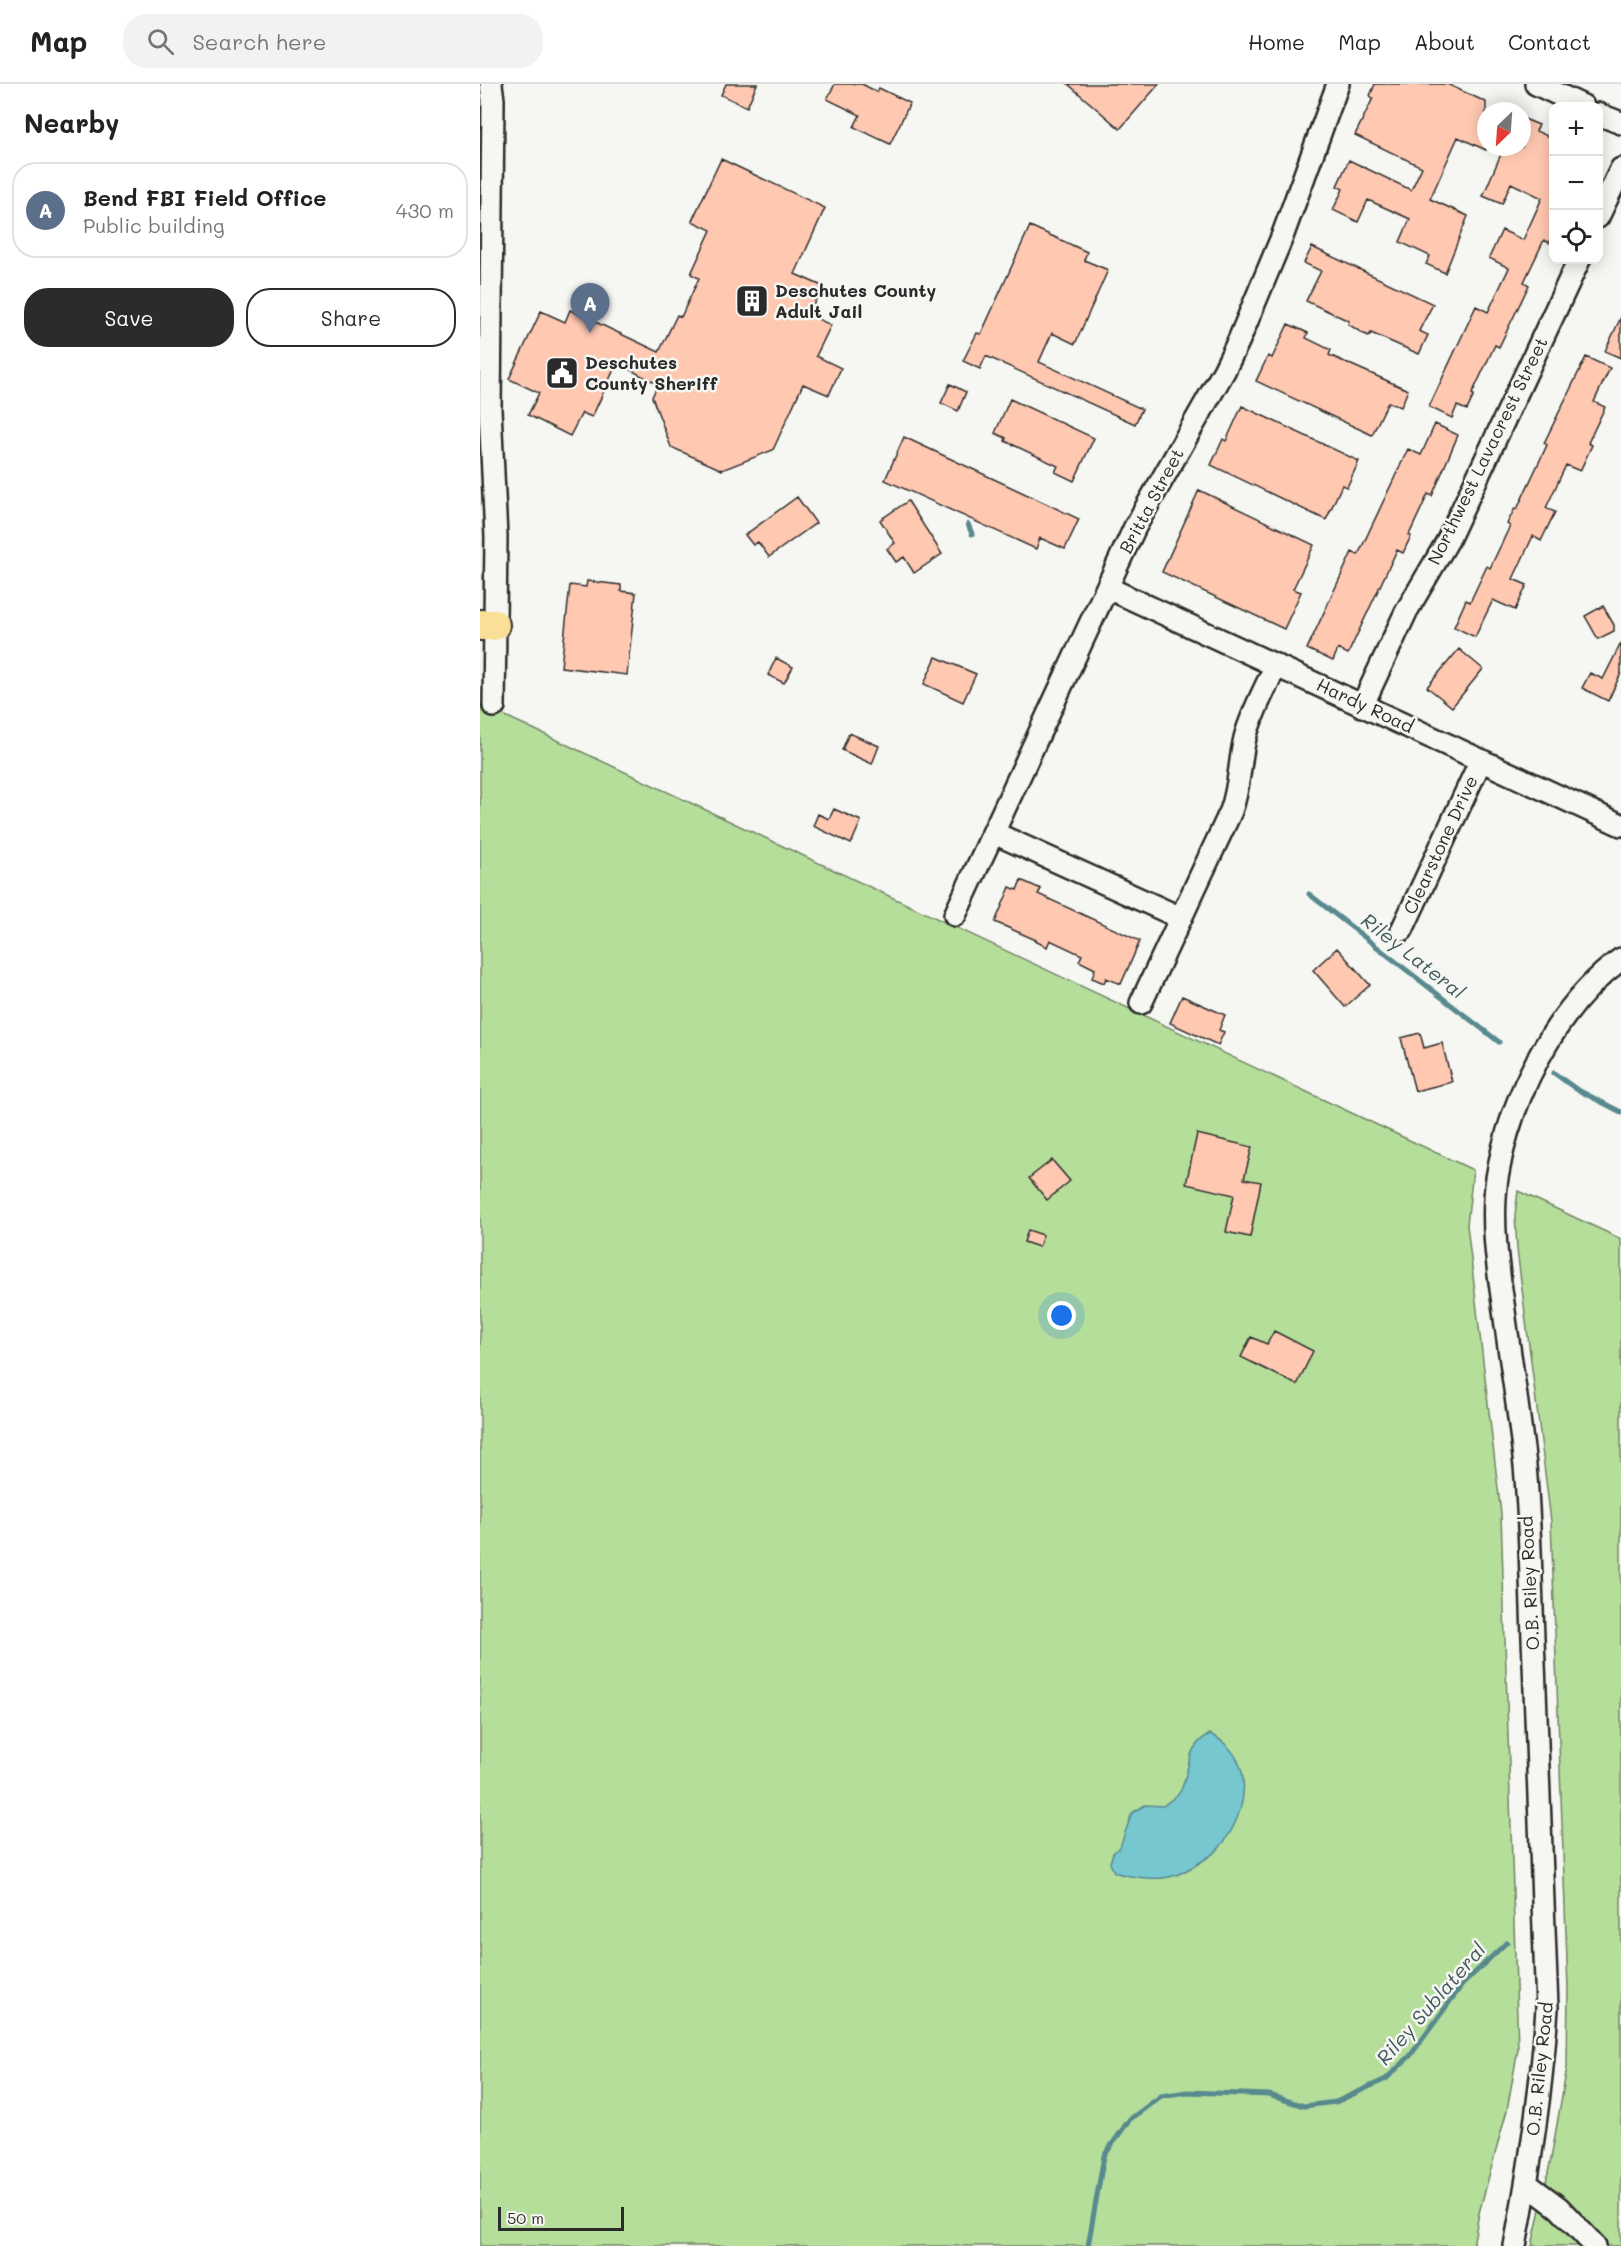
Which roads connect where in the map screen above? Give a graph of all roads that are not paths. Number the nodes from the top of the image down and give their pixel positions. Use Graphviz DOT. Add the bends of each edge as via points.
graph roads {
  1 [pos="490,84"];
  2 [pos="1338,84"];
  3 [pos="1536,84"];
  4 [pos="1575,102"];
  5 [pos="1603,116"];
  6 [pos="1621,123"];
  7 [pos="1621,169"];
  8 [pos="1602,210"];
  9 [pos="1577,264"];
  10 [pos="1108,588"];
  11 [pos="487,625"];
  12 [pos="1276,665"];
  13 [pos="494,706"];
  14 [pos="1362,706"];
  15 [pos="1481,760"];
  16 [pos="1621,825"];
  17 [pos="994,833"];
  18 [pos="955,915"];
  19 [pos="1181,918"];
  20 [pos="1402,930"];
  21 [pos="1621,959"];
  22 [pos="1141,1003"];
  23 [pos="1527,2184"];
  24 [pos="1515,2246"];
  25 [pos="1595,2246"];
  1 -- 11 [label="street" via="493,100 490,409 496,537"];
  2 -- 10 [label="street, Britta Street" via="1239,340 1135,527"];
  3 -- 4 [label="street"];
  5 -- 6 [label="street"];
  7 -- 8 [label="street"];
  9 -- 14 [label="street, Northwest Lavacrest Street" via="1448,540 1406,612"];
  10 -- 12 [label="street, Hardy Road"];
  10 -- 17 [label="street, Britta Street"];
  11 -- 13 [label="street"];
  12 -- 14 [label="street, Hardy Road"];
  12 -- 19 [label="street" via="1253,713 1238,793"];
  14 -- 15 [label="street, Hardy Road"];
  15 -- 16 [label="street, Hardy Road"];
  15 -- 20 [label="street, Clearstone Drive"];
  17 -- 18 [label="street, Britta Street"];
  17 -- 19 [label="street"];
  19 -- 22 [label="street"];
  21 -- 23 [label="street, O.B. Riley Road" via="1577,999 1538,1060 1506,1132 1497,1180 1498,1270 1525,1468 1547,2008 1543,2073"];
  23 -- 24 [label="street, O.B. Riley Road"];
  23 -- 25 [label="street" via="1559,2208"];
}
